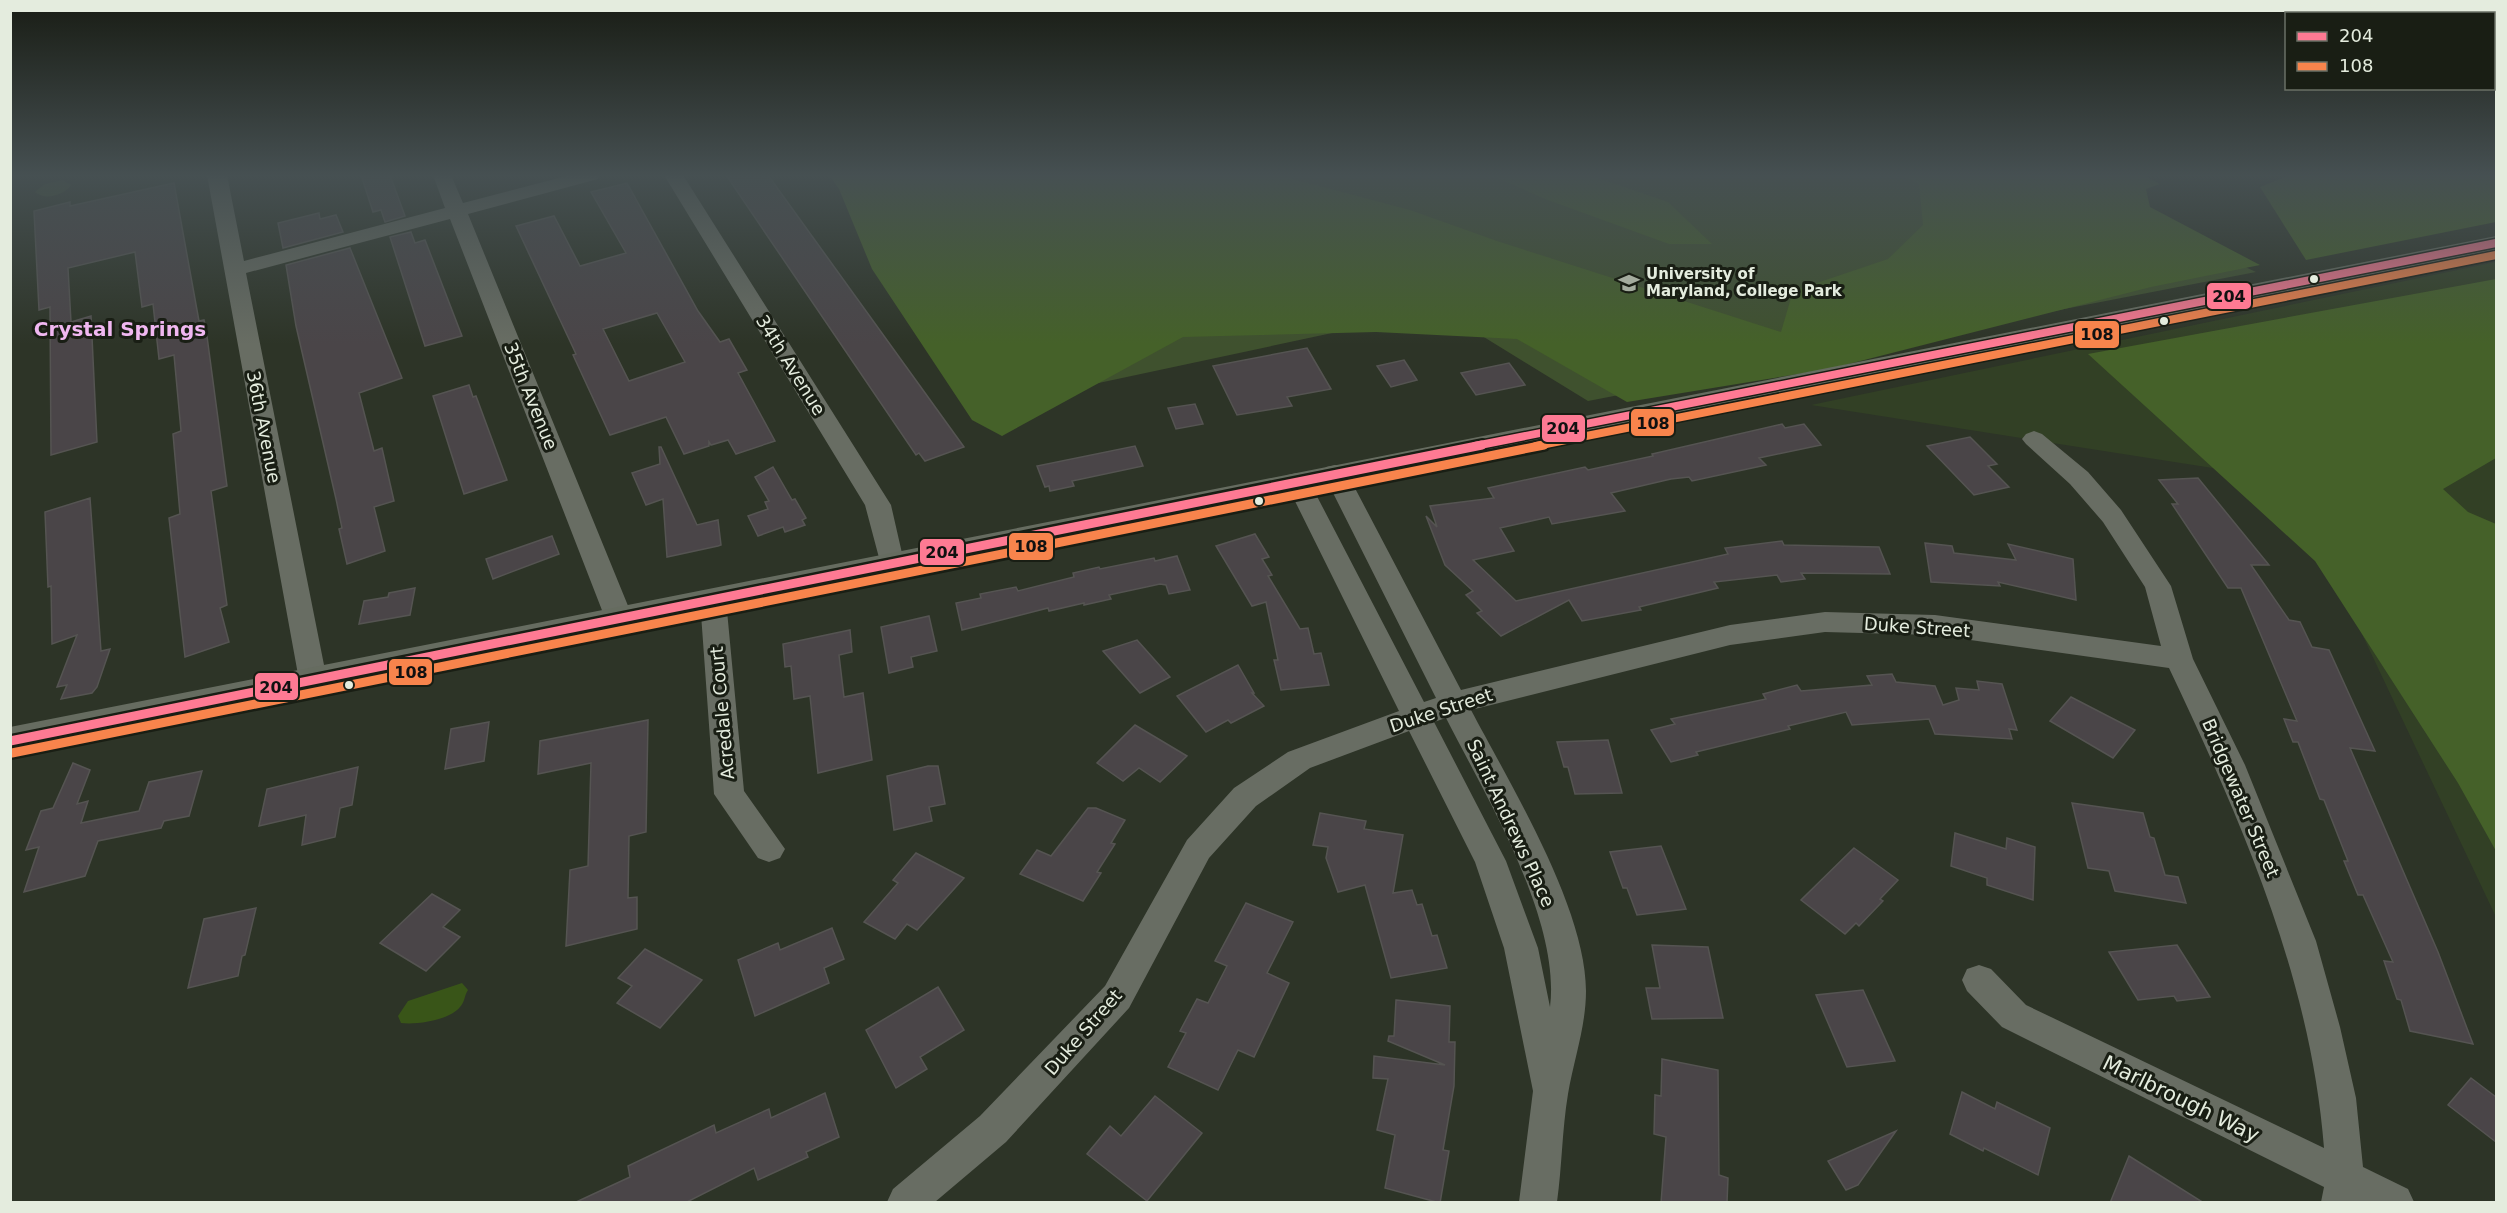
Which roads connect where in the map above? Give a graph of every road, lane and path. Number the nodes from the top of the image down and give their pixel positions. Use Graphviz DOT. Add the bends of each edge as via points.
graph roads {
  1 [pos="228,232"];
  2 [pos="379,232"];
  3 [pos="465,232"];
  4 [pos="708,232"];
  5 [pos="2496,243"];
  6 [pos="235,270"];
  7 [pos="2034,439"];
  8 [pos="1335,473"];
  9 [pos="1297,481"];
  10 [pos="891,562"];
  11 [pos="713,600"];
  12 [pos="619,618"];
  13 [pos="2179,660"];
  14 [pos="313,680"];
  15 [pos="1454,703"];
  16 [pos="1416,716"];
  17 [pos="10,741"];
  18 [pos="769,849"];
  19 [pos="1979,980"];
  20 [pos="1550,1094"];
  21 [pos="2342,1191"];
  22 [pos="906,1203"];
  23 [pos="1538,1203"];
  24 [pos="2395,1203"];
  1 -- 6 [label="street, 36th Avenue"];
  2 -- 6 [label="street"];
  3 -- 12 [label="street, 35th Avenue"];
  4 -- 10 [label="street, 34th Avenue" via="878,504"];
  5 -- 8 [label="street"];
  6 -- 14 [label="street, 36th Avenue"];
  7 -- 13 [label="street, Bridgewater Street" via="2079,478 2112,516 2142,560 2158,586"];
  8 -- 9 [label="street"];
  8 -- 15 [label="street, Saint Andrews Place"];
  9 -- 10 [label="street"];
  9 -- 16 [label="street, Saint Andrews Place"];
  10 -- 11 [label="street"];
  11 -- 12 [label="street"];
  11 -- 18 [label="street, Acredale Court" via="729,794"];
  12 -- 14 [label="street"];
  13 -- 15 [label="street, Duke Street" via="1935,625 1825,622 1730,635"];
  13 -- 21 [label="street, Bridgewater Street" via="2230,765 2299,942 2338,1098"];
  14 -- 17 [label="street"];
  15 -- 16 [label="street, Duke Street"];
  15 -- 20 [label="street, Saint Andrews Place" via="1538,874 1562,942 1569,990 1563,1041"];
  16 -- 20 [label="street, Saint Andrews Place" via="1490,861 1521,948"];
  16 -- 22 [label="street, Duke Street" via="1299,760 1245,797 1198,849 1117,997 993,1129"];
  19 -- 21 [label="street, Marlbrough Way" via="2014,1016"];
  20 -- 23 [label="street, Saint Andrews Place"];
  21 -- 24 [label="street, Marlbrough Way"];
}
